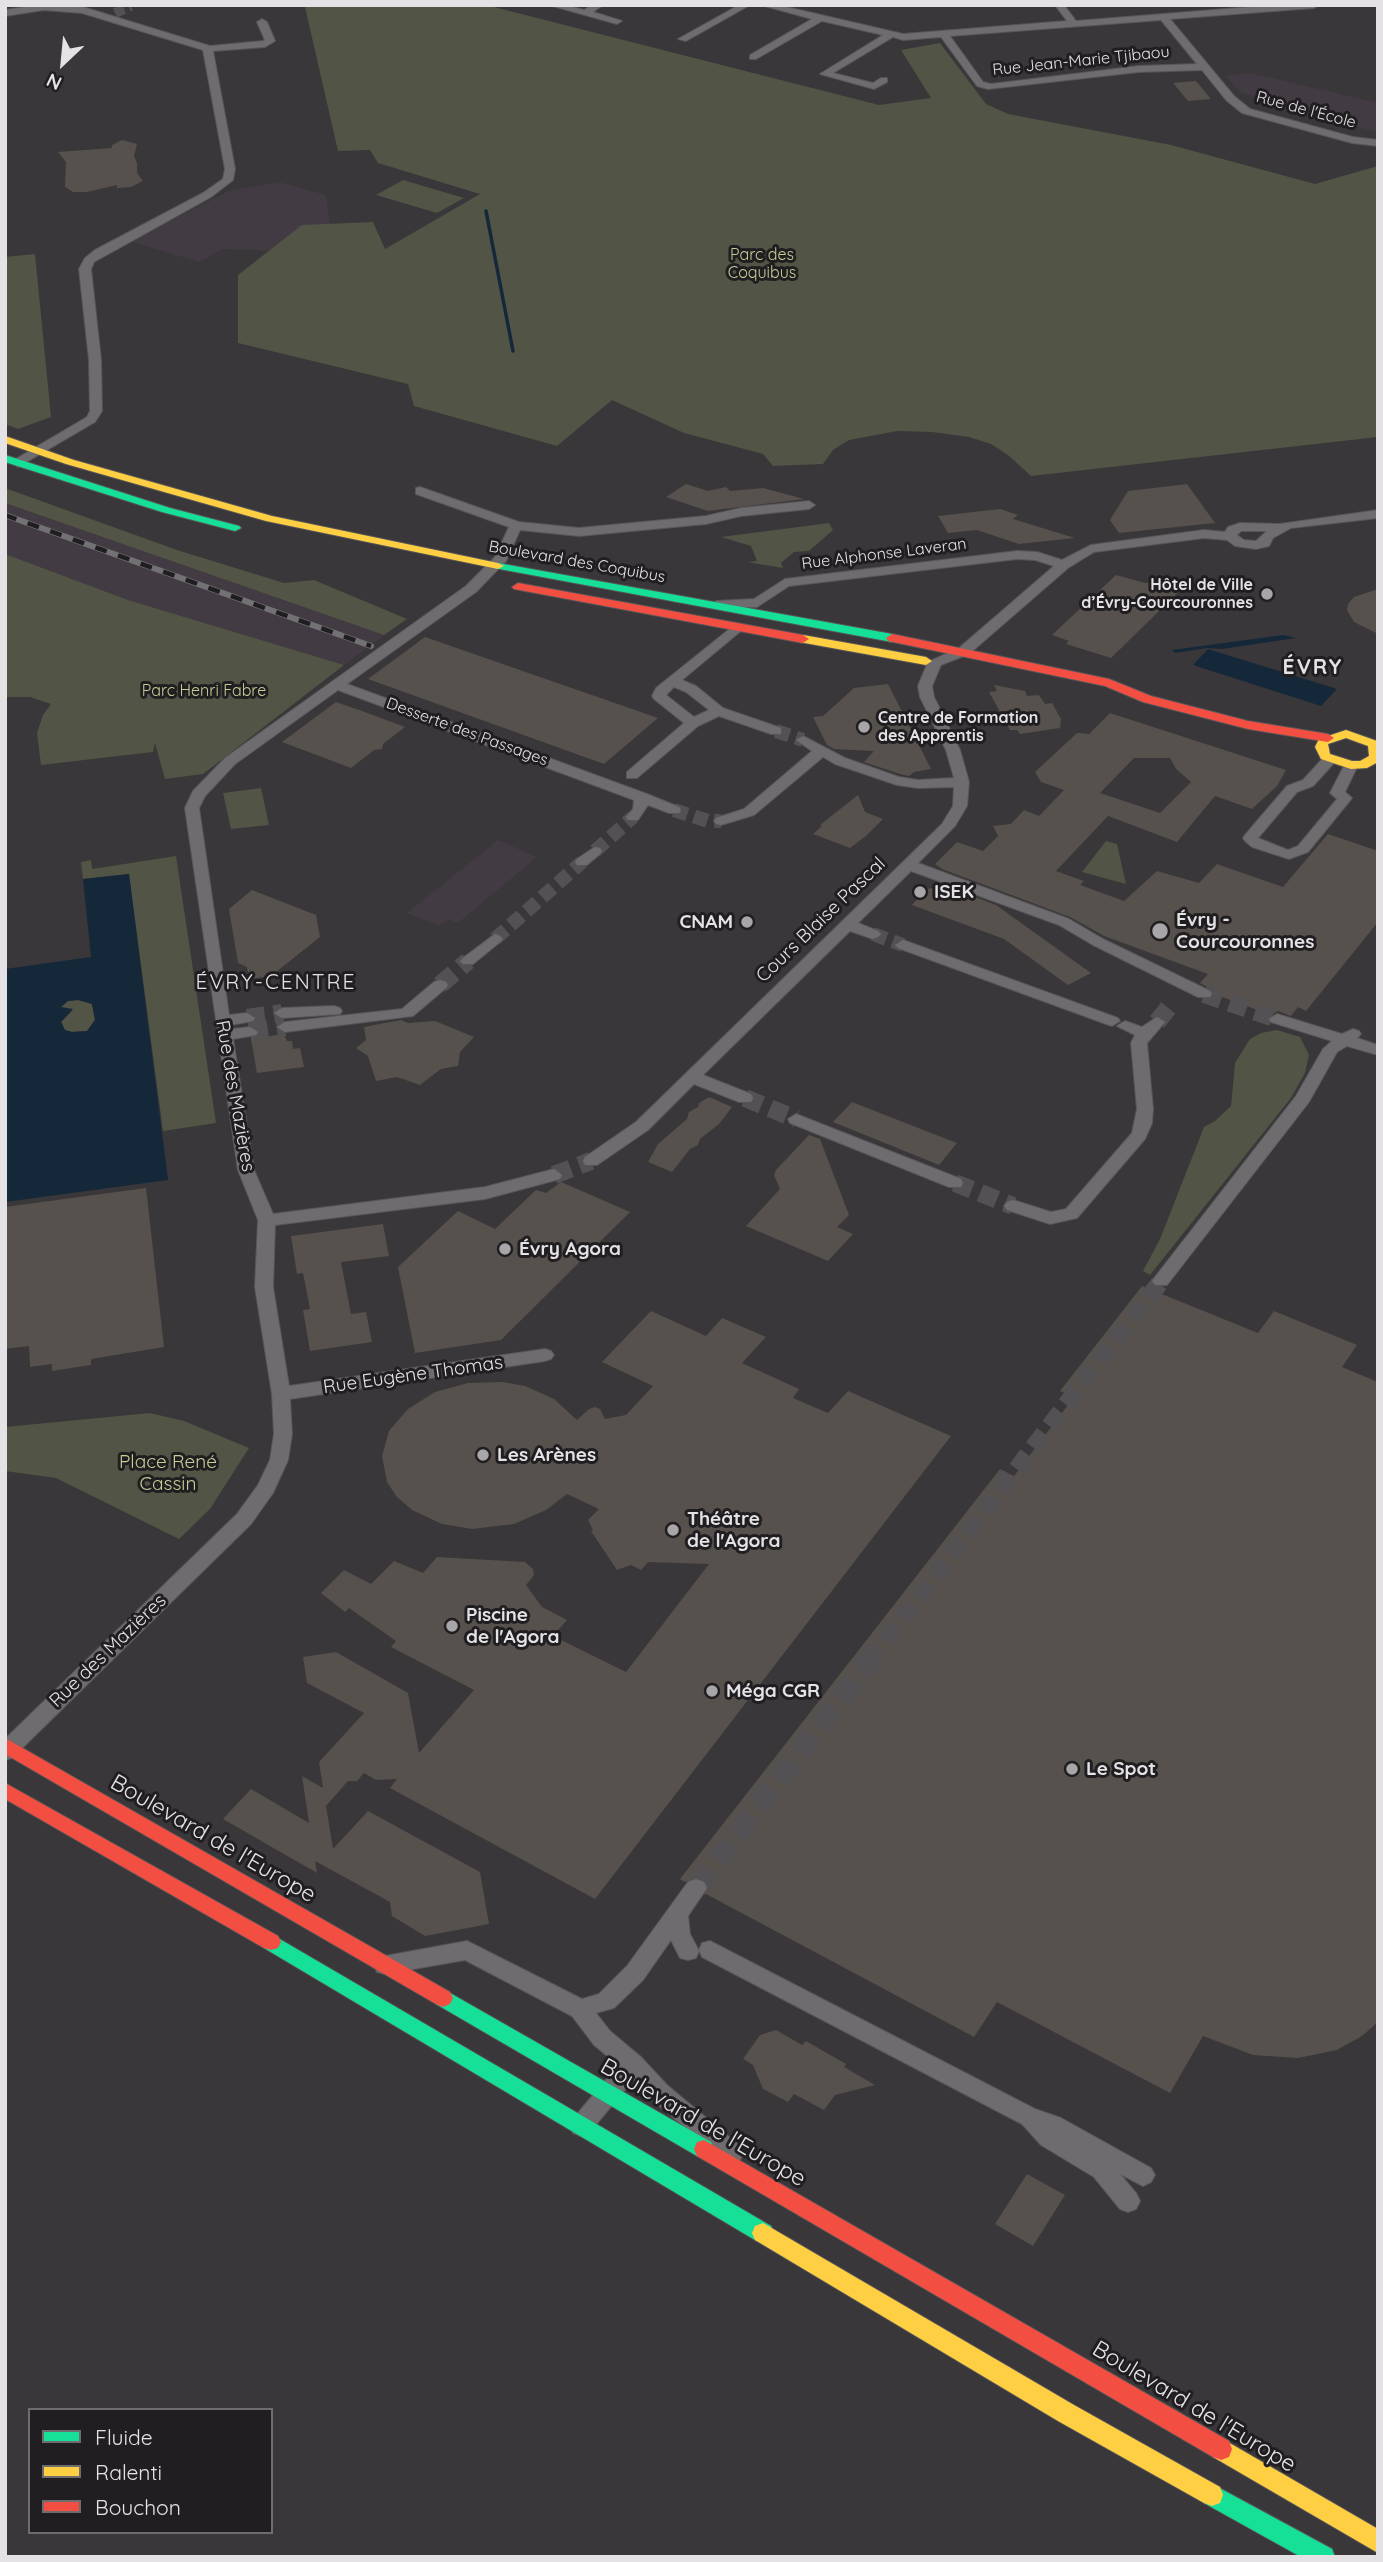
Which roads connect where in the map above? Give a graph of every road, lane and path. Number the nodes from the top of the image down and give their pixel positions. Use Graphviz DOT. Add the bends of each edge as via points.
graph roads {
  1 [pos="553,5"];
  2 [pos="599,5"];
  3 [pos="746,5"];
  4 [pos="765,5"];
  5 [pos="1059,5"];
  6 [pos="1314,5"];
  7 [pos="1299,6"];
  8 [pos="27,7"];
  9 [pos="5,13"];
  10 [pos="585,13"];
  11 [pos="820,18"];
  12 [pos="1164,19"];
  13 [pos="617,21"];
  14 [pos="262,22"];
  15 [pos="1075,25"];
  16 [pos="944,34"];
  17 [pos="889,36"];
  18 [pos="683,39"];
  19 [pos="208,49"];
  20 [pos="753,57"];
  21 [pos="1205,67"];
  22 [pos="884,80"];
  23 [pos="1373,142"];
  24 [pos="5,439"];
  25 [pos="39,452"];
  26 [pos="12,461"];
  27 [pos="420,491"];
  28 [pos="809,505"];
  29 [pos="1378,514"];
  30 [pos="516,525"];
  31 [pos="245,530"];
  32 [pos="495,565"];
  33 [pos="1063,565"];
  34 [pos="463,576"];
  35 [pos="483,580"];
  36 [pos="715,603"];
  37 [pos="737,627"];
  38 [pos="964,651"];
  39 [pos="935,663"];
  40 [pos="673,681"];
  41 [pos="335,685"];
  42 [pos="1147,699"];
  43 [pos="718,711"];
  44 [pos="693,723"];
  45 [pos="776,731"];
  46 [pos="803,740"];
  47 [pos="1377,749"];
  48 [pos="1327,750"];
  49 [pos="820,752"];
  50 [pos="1350,765"];
  51 [pos="632,775"];
  52 [pos="598,779"];
  53 [pos="962,782"];
  54 [pos="1308,783"];
  55 [pos="1337,793"];
  56 [pos="636,794"];
  57 [pos="674,810"];
  58 [pos="633,817"];
  59 [pos="721,821"];
  60 [pos="595,851"];
  61 [pos="582,862"];
  62 [pos="909,865"];
  63 [pos="847,924"];
  64 [pos="873,933"];
  65 [pos="495,939"];
  66 [pos="903,945"];
  67 [pos="467,961"];
  68 [pos="440,985"];
  69 [pos="1186,987"];
  70 [pos="1204,994"];
  71 [pos="1174,1001"];
  72 [pos="1277,1019"];
  73 [pos="284,1020"];
  74 [pos="1157,1022"];
  75 [pos="249,1025"];
  76 [pos="1296,1025"];
  77 [pos="223,1028"];
  78 [pos="1144,1033"];
  79 [pos="1350,1037"];
  80 [pos="1378,1038"];
  81 [pos="1378,1050"];
  82 [pos="1316,1070"];
  83 [pos="692,1077"];
  84 [pos="745,1098"];
  85 [pos="796,1119"];
  86 [pos="592,1161"];
  87 [pos="554,1175"];
  88 [pos="955,1183"];
  89 [pos="1013,1206"];
  90 [pos="267,1220"];
  91 [pos="1161,1282"];
  92 [pos="545,1355"];
  93 [pos="281,1394"];
  94 [pos="7,1748"];
  95 [pos="5,1790"];
  96 [pos="696,1888"];
  97 [pos="677,1916"];
  98 [pos="385,1965"];
  99 [pos="580,2009"];
  100 [pos="633,2064"];
  101 [pos="606,2094"];
  102 [pos="1029,2117"];
  103 [pos="582,2126"];
  104 [pos="1143,2175"];
  105 [pos="775,2190"];
  106 [pos="1128,2200"];
  107 [pos="1378,2542"];
  108 [pos="1324,2557"];
  1 -- 10 [label="street"];
  2 -- 10 [label="street"];
  3 -- 18 [label="street"];
  4 -- 11 [label="street"];
  5 -- 15 [label="street"];
  6 -- 7 [label="street"];
  7 -- 12 [label="street"];
  8 -- 9 [label="street"];
  8 -- 19 [label="street" via="111,15"];
  10 -- 13 [label="street"];
  11 -- 17 [label="street"];
  11 -- 20 [label="street"];
  12 -- 15 [label="street"];
  12 -- 21 [label="street, Rue de l'École"];
  14 -- 19 [label="street" via="271,41 265,44"];
  15 -- 16 [label="street"];
  16 -- 17 [label="street"];
  16 -- 21 [label="street, Rue Jean-Marie Tjibaou" via="980,84 991,88 1139,69"];
  17 -- 22 [label="street" via="825,74 874,86"];
  19 -- 25 [label="street" via="230,169 228,180 89,260 85,269 96,411 91,419"];
  21 -- 23 [label="street, Rue de l'École" via="1236,103 1259,116"];
  24 -- 25 [label="main road, Boulevard des Coquibus"];
  25 -- 26 [label="street"];
  25 -- 32 [label="main road, Boulevard des Coquibus" via="270,520"];
  26 -- 31 [label="main road"];
  27 -- 30 [label="street"];
  28 -- 30 [label="street" via="607,530"];
  29 -- 33 [label="street" via="1269,531 1264,543 1250,545 1230,536 1204,534 1110,545 1078,554"];
  30 -- 32 [label="street, Rue des Mazières"];
  32 -- 35 [label="street, Rue des Mazières"];
  32 -- 36 [label="main road, Boulevard des Coquibus"];
  33 -- 36 [label="street, Rue Alphonse Laveran" via="1017,555 785,583 757,603"];
  33 -- 38 [label="street"];
  34 -- 35 [label="main road, Boulevard des Coquibus"];
  35 -- 37 [label="main road, Boulevard des Coquibus"];
  35 -- 41 [label="street, Rue des Mazières"];
  36 -- 38 [label="main road, Boulevard des Coquibus"];
  37 -- 39 [label="main road, Boulevard des Coquibus"];
  37 -- 40 [label="street"];
  38 -- 39 [label="street"];
  38 -- 42 [label="main road, Boulevard des Coquibus" via="1109,683"];
  39 -- 42 [label="main road, Boulevard des Coquibus"];
  39 -- 53 [label="street, Cours Blaise Pascal" via="925,686 927,697 953,750"];
  40 -- 43 [label="street"];
  40 -- 44 [label="street" via="659,696"];
  41 -- 52 [label="street, Desserte des Passages"];
  41 -- 77 [label="street, Rue des Mazières" via="217,771 192,808"];
  42 -- 48 [label="main road, Boulevard des Coquibus"];
  43 -- 44 [label="street"];
  43 -- 45 [label="street"];
  44 -- 51 [label="street"];
  46 -- 49 [label="street"];
  47 -- 48 [label="main road" via="1351,735"];
  47 -- 50 [label="main road" via="1369,762"];
  48 -- 50 [label="main road"];
  48 -- 54 [label="street"];
  49 -- 53 [label="street" via="910,783"];
  49 -- 59 [label="street" via="749,812"];
  50 -- 55 [label="street"];
  51 -- 52 [label="street"];
  51 -- 56 [label="street"];
  52 -- 56 [label="street, Desserte des Passages"];
  53 -- 62 [label="street, Cours Blaise Pascal" via="960,806 948,826"];
  54 -- 55 [label="street"];
  54 -- 55 [label="street" via="1292,789 1250,838 1289,855 1303,849 1345,798"];
  56 -- 57 [label="street, Desserte des Passages"];
  56 -- 58 [label="street" via="640,810"];
  60 -- 61 [label="street"];
  62 -- 63 [label="street, Cours Blaise Pascal"];
  62 -- 69 [label="street" via="1042,912"];
  63 -- 64 [label="street"];
  63 -- 83 [label="street, Cours Blaise Pascal"];
  65 -- 67 [label="street"];
  66 -- 78 [label="street"];
  68 -- 73 [label="street" via="407,1013"];
  69 -- 70 [label="street"];
  69 -- 71 [label="street"];
  72 -- 76 [label="street"];
  74 -- 78 [label="street"];
  75 -- 77 [label="street"];
  76 -- 79 [label="street"];
  76 -- 82 [label="street" via="1320,1047"];
  77 -- 90 [label="street, Rue des Mazières" via="246,1170"];
  78 -- 89 [label="street" via="1138,1057 1145,1109 1139,1135 1071,1214 1050,1218"];
  79 -- 80 [label="street"];
  79 -- 81 [label="street"];
  79 -- 82 [label="street" via="1331,1049"];
  82 -- 91 [label="street" via="1303,1098"];
  83 -- 84 [label="street"];
  83 -- 86 [label="street, Cours Blaise Pascal" via="627,1139"];
  85 -- 88 [label="street"];
  87 -- 90 [label="street" via="450,1198"];
  90 -- 93 [label="street, Rue des Mazières" via="264,1287"];
  92 -- 93 [label="street, Rue Eugène Thomas"];
  93 -- 94 [label="street, Rue des Mazières" via="279,1460 256,1504"];
  94 -- 98 [label="main road, Boulevard de l'Europe"];
  95 -- 103 [label="main road"];
  96 -- 97 [label="street"];
  97 -- 99 [label="street" via="635,1973 606,2001"];
  97 -- 102 [label="street" via="679,1935 699,1950"];
  98 -- 99 [label="street" via="467,1950"];
  98 -- 101 [label="main road, Boulevard de l'Europe"];
  99 -- 100 [label="street" via="602,2038"];
  100 -- 101 [label="street"];
  100 -- 105 [label="street" via="659,2092"];
  101 -- 103 [label="street"];
  101 -- 105 [label="main road, Boulevard de l'Europe"];
  102 -- 104 [label="street" via="1053,2125"];
  102 -- 106 [label="street" via="1049,2138 1102,2170"];
  103 -- 108 [label="main road" via="1066,2413"];
  105 -- 107 [label="main road, Boulevard de l'Europe"];
}
